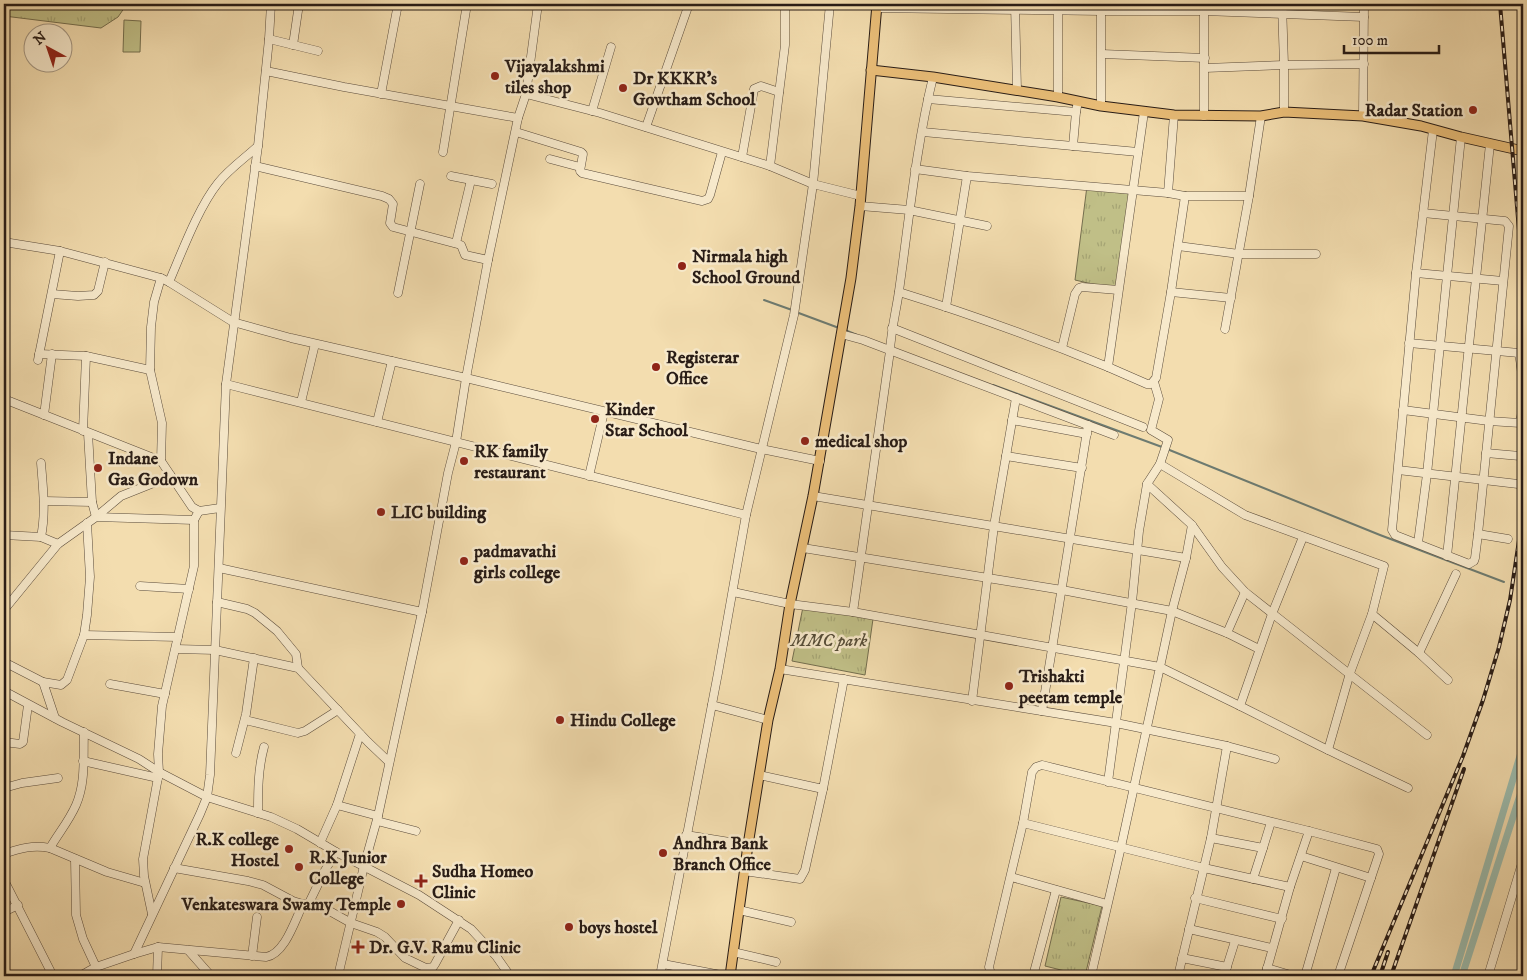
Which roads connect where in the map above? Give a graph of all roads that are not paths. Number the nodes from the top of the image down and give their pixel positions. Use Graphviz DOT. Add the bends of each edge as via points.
graph roads {
  1 [pos="271,4"];
  2 [pos="299,4"];
  3 [pos="398,4"];
  4 [pos="467,4"];
  5 [pos="538,4"];
  6 [pos="689,4"];
  7 [pos="785,4"];
  8 [pos="830,4"];
  9 [pos="1244,4"];
  10 [pos="1282,4"];
  11 [pos="1364,4"];
  12 [pos="876,6"];
  13 [pos="1015,7"];
  14 [pos="1101,7"];
  15 [pos="1204,8"];
  16 [pos="1058,11"];
  17 [pos="1244,13"];
  18 [pos="1282,15"];
  19 [pos="1364,17"];
  20 [pos="269,39"];
  21 [pos="293,45"];
  22 [pos="611,47"];
  23 [pos="318,51"];
  24 [pos="1102,54"];
  25 [pos="1205,58"];
  26 [pos="1364,64"];
  27 [pos="1284,65"];
  28 [pos="1205,68"];
  29 [pos="871,70"];
  30 [pos="266,71"];
  31 [pos="933,77"];
  32 [pos="1017,90"];
  33 [pos="779,92"];
  34 [pos="381,94"];
  35 [pos="526,94"];
  36 [pos="1058,97"];
  37 [pos="928,99"];
  38 [pos="1078,101"];
  39 [pos="1102,106"];
  40 [pos="449,107"];
  41 [pos="592,111"];
  42 [pos="1076,112"];
  43 [pos="1144,112"];
  44 [pos="1284,112"];
  45 [pos="1174,115"];
  46 [pos="1204,116"];
  47 [pos="1261,116"];
  48 [pos="1363,116"];
  49 [pos="518,118"];
  50 [pos="646,127"];
  51 [pos="1433,130"];
  52 [pos="516,132"];
  53 [pos="923,132"];
  54 [pos="1461,137"];
  55 [pos="1490,144"];
  56 [pos="258,146"];
  57 [pos="1073,146"];
  58 [pos="1523,151"];
  59 [pos="443,152"];
  60 [pos="722,152"];
  61 [pos="1138,152"];
  62 [pos="742,158"];
  63 [pos="550,159"];
  64 [pos="256,166"];
  65 [pos="770,166"];
  66 [pos="580,167"];
  67 [pos="915,169"];
  68 [pos="451,176"];
  69 [pos="967,176"];
  70 [pos="471,180"];
  71 [pos="420,184"];
  72 [pos="492,184"];
  73 [pos="813,184"];
  74 [pos="1133,189"];
  75 [pos="1168,193"];
  76 [pos="860,196"];
  77 [pos="1185,196"];
  78 [pos="1249,196"];
  79 [pos="860,206"];
  80 [pos="909,210"];
  81 [pos="1423,213"];
  82 [pos="1454,216"];
  83 [pos="1482,219"];
  84 [pos="959,220"];
  85 [pos="987,226"];
  86 [pos="410,232"];
  87 [pos="4,242"];
  88 [pos="456,243"];
  89 [pos="1178,246"];
  90 [pos="60,251"];
  91 [pos="1239,254"];
  92 [pos="1316,254"];
  93 [pos="488,260"];
  94 [pos="105,262"];
  95 [pos="1416,273"];
  96 [pos="1448,277"];
  97 [pos="161,278"];
  98 [pos="1475,279"];
  99 [pos="1503,281"];
  100 [pos="169,282"];
  101 [pos="1118,290"];
  102 [pos="899,292"];
  103 [pos="1171,292"];
  104 [pos="398,293"];
  105 [pos="52,294"];
  106 [pos="1231,298"];
  107 [pos="946,307"];
  108 [pos="234,322"];
  109 [pos="892,328"];
  110 [pos="1225,329"];
  111 [pos="842,330"];
  112 [pos="1409,343"];
  113 [pos="315,344"];
  114 [pos="1440,345"];
  115 [pos="1468,347"];
  116 [pos="1062,348"];
  117 [pos="890,350"];
  118 [pos="1496,350"];
  119 [pos="52,354"];
  120 [pos="86,356"];
  121 [pos="392,361"];
  122 [pos="1108,367"];
  123 [pos="150,370"];
  124 [pos="466,378"];
  125 [pos="1154,382"];
  126 [pos="226,384"];
  127 [pos="1016,398"];
  128 [pos="4,399"];
  129 [pos="301,402"];
  130 [pos="1403,410"];
  131 [pos="604,412"];
  132 [pos="1433,413"];
  133 [pos="44,415"];
  134 [pos="1461,416"];
  135 [pos="1012,420"];
  136 [pos="1489,421"];
  137 [pos="377,422"];
  138 [pos="1088,425"];
  139 [pos="1143,427"];
  140 [pos="86,432"];
  141 [pos="1087,434"];
  142 [pos="1114,435"];
  143 [pos="456,442"];
  144 [pos="762,449"];
  145 [pos="1486,453"];
  146 [pos="1006,456"];
  147 [pos="1520,456"];
  148 [pos="162,461"];
  149 [pos="820,461"];
  150 [pos="41,462"];
  151 [pos="1160,464"];
  152 [pos="1082,468"];
  153 [pos="1398,470"];
  154 [pos="1427,474"];
  155 [pos="171,476"];
  156 [pos="589,476"];
  157 [pos="1455,477"];
  158 [pos="1483,481"];
  159 [pos="1147,484"];
  160 [pos="1518,484"];
  161 [pos="814,496"];
  162 [pos="44,502"];
  163 [pos="92,502"];
  164 [pos="869,504"];
  165 [pos="220,508"];
  166 [pos="199,511"];
  167 [pos="746,516"];
  168 [pos="96,517"];
  169 [pos="194,520"];
  170 [pos="87,523"];
  171 [pos="1192,525"];
  172 [pos="994,526"];
  173 [pos="4,534"];
  174 [pos="1478,534"];
  175 [pos="41,537"];
  176 [pos="1303,537"];
  177 [pos="1508,539"];
  178 [pos="1070,540"];
  179 [pos="58,544"];
  180 [pos="1418,544"];
  181 [pos="803,548"];
  182 [pos="1137,550"];
  183 [pos="1447,556"];
  184 [pos="861,558"];
  185 [pos="1186,558"];
  186 [pos="219,568"];
  187 [pos="1456,574"];
  188 [pos="987,578"];
  189 [pos="140,586"];
  190 [pos="189,589"];
  191 [pos="1062,590"];
  192 [pos="733,592"];
  193 [pos="1245,592"];
  194 [pos="217,602"];
  195 [pos="1132,602"];
  196 [pos="790,604"];
  197 [pos="4,610"];
  198 [pos="1172,611"];
  199 [pos="422,612"];
  200 [pos="853,612"];
  201 [pos="1272,614"];
  202 [pos="1372,614"];
  203 [pos="980,634"];
  204 [pos="1227,634"];
  205 [pos="84,635"];
  206 [pos="178,637"];
  207 [pos="1053,648"];
  208 [pos="176,649"];
  209 [pos="1259,649"];
  210 [pos="215,650"];
  211 [pos="1419,653"];
  212 [pos="254,658"];
  213 [pos="1125,660"];
  214 [pos="4,662"];
  215 [pos="298,668"];
  216 [pos="1160,668"];
  217 [pos="780,669"];
  218 [pos="1350,673"];
  219 [pos="844,679"];
  220 [pos="1448,680"];
  221 [pos="43,682"];
  222 [pos="110,684"];
  223 [pos="4,691"];
  224 [pos="165,694"];
  225 [pos="972,700"];
  226 [pos="28,705"];
  227 [pos="712,706"];
  228 [pos="1240,706"];
  229 [pos="338,710"];
  230 [pos="1042,711"];
  231 [pos="55,718"];
  232 [pos="761,718"];
  233 [pos="244,720"];
  234 [pos="1116,723"];
  235 [pos="1147,729"];
  236 [pos="84,732"];
  237 [pos="360,734"];
  238 [pos="1427,735"];
  239 [pos="4,742"];
  240 [pos="1227,746"];
  241 [pos="264,747"];
  242 [pos="1328,750"];
  243 [pos="236,753"];
  244 [pos="1275,760"];
  245 [pos="83,761"];
  246 [pos="388,762"];
  247 [pos="158,775"];
  248 [pos="759,775"];
  249 [pos="58,778"];
  250 [pos="1108,782"];
  251 [pos="4,788"];
  252 [pos="1408,788"];
  253 [pos="823,789"];
  254 [pos="1133,792"];
  255 [pos="207,797"];
  256 [pos="337,805"];
  257 [pos="1216,808"];
  258 [pos="258,813"];
  259 [pos="377,818"];
  260 [pos="1271,822"];
  261 [pos="1023,823"];
  262 [pos="416,831"];
  263 [pos="1308,834"];
  264 [pos="686,835"];
  265 [pos="1211,838"];
  266 [pos="320,843"];
  267 [pos="740,844"];
  268 [pos="1121,847"];
  269 [pos="50,848"];
  270 [pos="1263,848"];
  271 [pos="336,852"];
  272 [pos="4,854"];
  273 [pos="1301,856"];
  274 [pos="75,859"];
  275 [pos="1523,860"];
  276 [pos="364,866"];
  277 [pos="174,868"];
  278 [pos="1204,868"];
  279 [pos="1336,868"];
  280 [pos="744,871"];
  281 [pos="1011,877"];
  282 [pos="1371,878"];
  283 [pos="4,880"];
  284 [pos="1254,880"];
  285 [pos="145,883"];
  286 [pos="1290,888"];
  287 [pos="1056,890"];
  288 [pos="1195,898"];
  289 [pos="306,904"];
  290 [pos="1107,904"];
  291 [pos="18,905"];
  292 [pos="739,910"];
  293 [pos="4,912"];
  294 [pos="152,914"];
  295 [pos="257,917"];
  296 [pos="1282,919"];
  297 [pos="459,920"];
  298 [pos="791,922"];
  299 [pos="350,923"];
  300 [pos="1190,929"];
  301 [pos="1235,941"];
  302 [pos="158,947"];
  303 [pos="1272,948"];
  304 [pos="188,950"];
  305 [pos="733,952"];
  306 [pos="134,954"];
  307 [pos="252,956"];
  308 [pos="1182,958"];
  309 [pos="776,962"];
  310 [pos="663,964"];
  311 [pos="96,967"];
  312 [pos="1227,967"];
  313 [pos="1267,968"];
  314 [pos="53,976"];
  315 [pos="80,976"];
  316 [pos="157,976"];
  317 [pos="211,976"];
  318 [pos="338,976"];
  319 [pos="510,976"];
  320 [pos="660,976"];
  321 [pos="725,976"];
  322 [pos="994,976"];
  323 [pos="1033,976"];
  324 [pos="1091,976"];
  325 [pos="1178,976"];
  326 [pos="1224,976"];
  327 [pos="1265,976"];
  328 [pos="1294,976"];
  329 [pos="1305,976"];
  330 [pos="1338,976"];
  331 [pos="1488,976"];
  1 -- 20 [label="street"];
  2 -- 21 [label="street"];
  3 -- 34 [label="street"];
  4 -- 40 [label="street"];
  5 -- 35 [label="street"];
  6 -- 50 [label="street"];
  7 -- 33 [label="street" via="785,45"];
  8 -- 73 [label="street"];
  9 -- 17 [label="street"];
  10 -- 18 [label="street"];
  11 -- 19 [label="street"];
  12 -- 13 [label="street"];
  12 -- 29 [label="main road"];
  13 -- 16 [label="street"];
  13 -- 32 [label="street"];
  14 -- 15 [label="street"];
  14 -- 16 [label="street"];
  14 -- 24 [label="street"];
  15 -- 17 [label="street"];
  15 -- 25 [label="street"];
  16 -- 36 [label="street"];
  17 -- 18 [label="street"];
  18 -- 19 [label="street"];
  18 -- 27 [label="street"];
  19 -- 26 [label="street"];
  20 -- 21 [label="street"];
  20 -- 30 [label="street"];
  21 -- 23 [label="street"];
  22 -- 41 [label="street"];
  24 -- 25 [label="street"];
  24 -- 39 [label="street"];
  25 -- 28 [label="street"];
  26 -- 27 [label="street"];
  26 -- 48 [label="street"];
  27 -- 28 [label="street"];
  27 -- 44 [label="street"];
  28 -- 46 [label="street"];
  29 -- 31 [label="main road"];
  29 -- 76 [label="main road"];
  30 -- 34 [label="street"];
  30 -- 56 [label="street"];
  31 -- 32 [label="main road"];
  31 -- 37 [label="street"];
  32 -- 36 [label="main road"];
  33 -- 62 [label="street" via="761,86 754,89"];
  33 -- 65 [label="street"];
  34 -- 40 [label="street"];
  35 -- 41 [label="street"];
  35 -- 49 [label="street"];
  36 -- 38 [label="main road"];
  37 -- 42 [label="street"];
  37 -- 53 [label="street"];
  38 -- 39 [label="main road"];
  38 -- 42 [label="street"];
  39 -- 43 [label="main road"];
  40 -- 49 [label="street"];
  40 -- 59 [label="street"];
  41 -- 50 [label="street"];
  42 -- 57 [label="street"];
  43 -- 45 [label="main road"];
  43 -- 61 [label="street"];
  44 -- 47 [label="main road"];
  44 -- 48 [label="main road"];
  45 -- 46 [label="main road"];
  45 -- 75 [label="street"];
  46 -- 47 [label="main road"];
  47 -- 78 [label="street"];
  48 -- 51 [label="main road"];
  49 -- 52 [label="street"];
  50 -- 60 [label="street"];
  51 -- 54 [label="main road"];
  51 -- 81 [label="street"];
  52 -- 66 [label="street" via="581,152"];
  52 -- 93 [label="street"];
  53 -- 57 [label="street"];
  53 -- 67 [label="street"];
  54 -- 55 [label="main road"];
  54 -- 82 [label="street"];
  55 -- 58 [label="main road"];
  55 -- 83 [label="street"];
  56 -- 64 [label="street"];
  56 -- 100 [label="street" via="214,189"];
  57 -- 61 [label="street"];
  60 -- 62 [label="street"];
  60 -- 66 [label="street" via="710,195 702,201 586,174"];
  61 -- 74 [label="street"];
  62 -- 65 [label="street"];
  63 -- 66 [label="street"];
  64 -- 86 [label="street" via="389,199 393,204 391,226"];
  64 -- 108 [label="street"];
  65 -- 73 [label="street"];
  67 -- 69 [label="street"];
  67 -- 80 [label="street"];
  68 -- 70 [label="street"];
  69 -- 74 [label="street"];
  69 -- 84 [label="street"];
  70 -- 72 [label="street"];
  70 -- 88 [label="street"];
  71 -- 86 [label="street"];
  73 -- 76 [label="street"];
  73 -- 144 [label="street" via="795,311"];
  74 -- 75 [label="street"];
  74 -- 101 [label="street"];
  75 -- 77 [label="street"];
  76 -- 79 [label="main road"];
  77 -- 78 [label="street"];
  77 -- 89 [label="street"];
  78 -- 91 [label="street"];
  79 -- 80 [label="street"];
  79 -- 111 [label="main road"];
  80 -- 84 [label="street"];
  80 -- 102 [label="street"];
  81 -- 82 [label="street"];
  81 -- 95 [label="street"];
  82 -- 83 [label="street"];
  82 -- 96 [label="street"];
  83 -- 98 [label="street"];
  83 -- 99 [label="street" via="1505,221 1509,226"];
  84 -- 85 [label="street"];
  84 -- 107 [label="street"];
  86 -- 88 [label="street"];
  86 -- 104 [label="street"];
  87 -- 90 [label="street"];
  88 -- 93 [label="street" via="461,245 465,255"];
  89 -- 91 [label="street"];
  89 -- 103 [label="street"];
  90 -- 94 [label="street"];
  90 -- 105 [label="street"];
  91 -- 92 [label="street"];
  91 -- 106 [label="street"];
  93 -- 124 [label="street"];
  94 -- 97 [label="street"];
  94 -- 105 [label="street" via="98,291 94,295"];
  95 -- 96 [label="street"];
  95 -- 112 [label="street"];
  96 -- 98 [label="street"];
  96 -- 114 [label="street"];
  97 -- 100 [label="street"];
  97 -- 123 [label="street" via="151,327"];
  98 -- 99 [label="street"];
  98 -- 115 [label="street"];
  99 -- 118 [label="street"];
  100 -- 108 [label="street"];
  101 -- 116 [label="street" via="1079,288"];
  101 -- 122 [label="street"];
  102 -- 107 [label="street"];
  102 -- 109 [label="street"];
  103 -- 106 [label="street"];
  103 -- 125 [label="street"];
  105 -- 119 [label="street" via="39,357"];
  106 -- 110 [label="street"];
  107 -- 116 [label="street"];
  108 -- 113 [label="street"];
  108 -- 126 [label="street"];
  109 -- 117 [label="street"];
  109 -- 139 [label="street"];
  111 -- 117 [label="street"];
  111 -- 149 [label="main road"];
  112 -- 114 [label="street"];
  112 -- 130 [label="street"];
  113 -- 121 [label="street"];
  113 -- 129 [label="street"];
  114 -- 115 [label="street"];
  114 -- 132 [label="street"];
  115 -- 118 [label="street"];
  115 -- 134 [label="street"];
  116 -- 122 [label="street"];
  117 -- 127 [label="street"];
  117 -- 164 [label="street"];
  118 -- 136 [label="street"];
  118 -- 136 [label="street" via="1519,353 1523,409 1520,423"];
  119 -- 120 [label="street"];
  119 -- 133 [label="street"];
  120 -- 123 [label="street"];
  120 -- 140 [label="street"];
  121 -- 124 [label="street"];
  121 -- 137 [label="street"];
  122 -- 125 [label="street" via="1147,384"];
  123 -- 148 [label="street" via="162,423"];
  124 -- 131 [label="street"];
  124 -- 143 [label="street"];
  125 -- 151 [label="street" via="1159,399 1151,430 1168,440"];
  126 -- 129 [label="street"];
  126 -- 165 [label="street"];
  127 -- 135 [label="street"];
  127 -- 138 [label="street"];
  128 -- 133 [label="street"];
  129 -- 137 [label="street"];
  130 -- 132 [label="street"];
  130 -- 153 [label="street"];
  131 -- 144 [label="street"];
  131 -- 156 [label="street"];
  132 -- 134 [label="street"];
  132 -- 154 [label="street"];
  133 -- 140 [label="street"];
  134 -- 136 [label="street"];
  134 -- 157 [label="street"];
  135 -- 141 [label="street"];
  135 -- 146 [label="street"];
  136 -- 145 [label="street"];
  137 -- 143 [label="street"];
  138 -- 141 [label="street"];
  138 -- 142 [label="street"];
  140 -- 148 [label="street"];
  140 -- 163 [label="street"];
  141 -- 152 [label="street"];
  143 -- 156 [label="street"];
  143 -- 199 [label="street"];
  144 -- 149 [label="street"];
  144 -- 167 [label="street"];
  145 -- 147 [label="street"];
  145 -- 158 [label="street"];
  146 -- 152 [label="street"];
  146 -- 172 [label="street"];
  148 -- 155 [label="street"];
  149 -- 161 [label="main road"];
  150 -- 162 [label="street"];
  151 -- 159 [label="street"];
  151 -- 176 [label="street" via="1245,515"];
  152 -- 178 [label="street"];
  153 -- 154 [label="street"];
  153 -- 180 [label="street" via="1392,530"];
  154 -- 157 [label="street"];
  154 -- 180 [label="street"];
  155 -- 166 [label="street" via="189,504"];
  155 -- 168 [label="street" via="121,496"];
  156 -- 167 [label="street"];
  157 -- 158 [label="street"];
  157 -- 183 [label="street"];
  158 -- 160 [label="street"];
  158 -- 174 [label="street"];
  159 -- 171 [label="street"];
  159 -- 182 [label="street"];
  161 -- 164 [label="street"];
  161 -- 181 [label="main road"];
  162 -- 163 [label="street"];
  162 -- 175 [label="street"];
  163 -- 168 [label="street"];
  164 -- 172 [label="street"];
  164 -- 184 [label="street"];
  165 -- 166 [label="street"];
  165 -- 186 [label="street"];
  166 -- 169 [label="street"];
  167 -- 192 [label="street"];
  168 -- 169 [label="street"];
  168 -- 170 [label="street"];
  169 -- 190 [label="street" via="194,566"];
  170 -- 179 [label="street"];
  170 -- 205 [label="street" via="90,577"];
  171 -- 185 [label="street"];
  171 -- 193 [label="street" via="1222,567"];
  172 -- 178 [label="street"];
  172 -- 188 [label="street"];
  173 -- 175 [label="street"];
  174 -- 177 [label="street"];
  174 -- 183 [label="street" via="1472,563"];
  175 -- 179 [label="street"];
  176 -- 201 [label="street"];
  176 -- 202 [label="street" via="1384,566"];
  178 -- 182 [label="street"];
  178 -- 191 [label="street"];
  179 -- 197 [label="street"];
  180 -- 183 [label="street"];
  181 -- 184 [label="street"];
  181 -- 196 [label="main road"];
  182 -- 185 [label="street"];
  182 -- 195 [label="street"];
  184 -- 188 [label="street"];
  184 -- 200 [label="street"];
  185 -- 198 [label="street"];
  186 -- 194 [label="street"];
  186 -- 199 [label="street"];
  187 -- 211 [label="street"];
  188 -- 191 [label="street"];
  188 -- 203 [label="street"];
  189 -- 190 [label="street"];
  190 -- 206 [label="street"];
  191 -- 195 [label="street"];
  191 -- 207 [label="street"];
  192 -- 196 [label="street"];
  192 -- 227 [label="street"];
  193 -- 201 [label="street"];
  193 -- 204 [label="street"];
  194 -- 210 [label="street"];
  194 -- 215 [label="street" via="256,613 296,654"];
  195 -- 198 [label="street"];
  195 -- 213 [label="street"];
  196 -- 200 [label="street"];
  196 -- 217 [label="main road"];
  198 -- 204 [label="street"];
  198 -- 216 [label="street"];
  199 -- 246 [label="street"];
  200 -- 203 [label="street"];
  201 -- 209 [label="street"];
  201 -- 218 [label="street"];
  202 -- 211 [label="street"];
  202 -- 218 [label="street"];
  203 -- 207 [label="street"];
  203 -- 225 [label="street"];
  204 -- 209 [label="street"];
  205 -- 206 [label="street"];
  205 -- 221 [label="street" via="67,680 62,685"];
  206 -- 208 [label="street"];
  207 -- 213 [label="street"];
  207 -- 230 [label="street"];
  208 -- 210 [label="street"];
  208 -- 224 [label="street"];
  209 -- 228 [label="street"];
  210 -- 212 [label="street"];
  210 -- 255 [label="street"];
  211 -- 220 [label="street"];
  212 -- 215 [label="street"];
  212 -- 233 [label="street"];
  213 -- 216 [label="street"];
  213 -- 234 [label="street"];
  214 -- 221 [label="street"];
  215 -- 229 [label="street"];
  216 -- 228 [label="street"];
  216 -- 235 [label="street"];
  217 -- 219 [label="street"];
  217 -- 232 [label="main road"];
  218 -- 238 [label="street"];
  218 -- 242 [label="street"];
  219 -- 225 [label="street"];
  219 -- 253 [label="street"];
  221 -- 231 [label="street"];
  222 -- 224 [label="street"];
  223 -- 226 [label="street"];
  224 -- 247 [label="street"];
  225 -- 230 [label="street"];
  226 -- 231 [label="street"];
  226 -- 239 [label="street" via="22,742"];
  227 -- 232 [label="street"];
  227 -- 264 [label="street"];
  228 -- 242 [label="street"];
  229 -- 233 [label="street" via="298,734"];
  229 -- 237 [label="street"];
  230 -- 234 [label="street"];
  231 -- 236 [label="street"];
  232 -- 248 [label="main road"];
  233 -- 243 [label="street"];
  234 -- 235 [label="street"];
  234 -- 250 [label="street"];
  235 -- 240 [label="street"];
  235 -- 254 [label="street"];
  236 -- 245 [label="street"];
  236 -- 247 [label="street" via="139,759"];
  237 -- 246 [label="street"];
  237 -- 256 [label="street"];
  240 -- 244 [label="street"];
  240 -- 257 [label="street"];
  241 -- 258 [label="street" via="258,778"];
  242 -- 252 [label="street"];
  245 -- 247 [label="street"];
  245 -- 269 [label="street" via="82,788 76,806"];
  246 -- 259 [label="street"];
  247 -- 255 [label="street"];
  247 -- 285 [label="street" via="143,859"];
  248 -- 253 [label="street"];
  248 -- 267 [label="main road"];
  249 -- 251 [label="street"];
  250 -- 254 [label="street"];
  250 -- 261 [label="street" via="1042,765 1036,767 1032,772"];
  253 -- 280 [label="street" via="805,870 800,879"];
  254 -- 257 [label="street"];
  254 -- 268 [label="street"];
  255 -- 258 [label="street"];
  255 -- 277 [label="street"];
  256 -- 259 [label="street"];
  256 -- 266 [label="street"];
  257 -- 260 [label="street"];
  257 -- 265 [label="street"];
  258 -- 266 [label="street" via="297,829"];
  259 -- 262 [label="street"];
  259 -- 276 [label="street"];
  260 -- 263 [label="street"];
  260 -- 270 [label="street"];
  261 -- 268 [label="street"];
  261 -- 281 [label="street"];
  263 -- 273 [label="street"];
  263 -- 282 [label="street" via="1377,849 1379,854"];
  264 -- 267 [label="street"];
  264 -- 310 [label="street"];
  265 -- 270 [label="street"];
  265 -- 278 [label="street"];
  266 -- 271 [label="street"];
  267 -- 280 [label="main road"];
  268 -- 278 [label="street"];
  268 -- 290 [label="street"];
  269 -- 272 [label="street" via="33,846"];
  269 -- 274 [label="street"];
  270 -- 284 [label="street"];
  271 -- 276 [label="street"];
  271 -- 289 [label="street"];
  273 -- 279 [label="street"];
  273 -- 286 [label="street"];
  274 -- 285 [label="street"];
  274 -- 311 [label="street" via="76,915"];
  275 -- 331 [label="street"];
  276 -- 297 [label="street"];
  276 -- 299 [label="street"];
  277 -- 289 [label="street" via="263,885 293,901"];
  277 -- 294 [label="street"];
  278 -- 284 [label="street"];
  278 -- 288 [label="street"];
  279 -- 282 [label="street"];
  279 -- 329 [label="street"];
  280 -- 292 [label="main road"];
  281 -- 287 [label="street"];
  281 -- 322 [label="street" via="990,967"];
  282 -- 330 [label="street"];
  283 -- 291 [label="street"];
  284 -- 286 [label="street"];
  285 -- 294 [label="street"];
  286 -- 296 [label="street"];
  287 -- 290 [label="street"];
  287 -- 323 [label="street"];
  288 -- 296 [label="street"];
  288 -- 300 [label="street"];
  289 -- 299 [label="street" via="317,904"];
  289 -- 307 [label="street" via="273,956"];
  290 -- 324 [label="street"];
  291 -- 293 [label="street"];
  291 -- 314 [label="street"];
  292 -- 298 [label="street"];
  292 -- 305 [label="main road"];
  294 -- 306 [label="street"];
  295 -- 307 [label="street"];
  296 -- 303 [label="street"];
  297 -- 299 [label="street" via="430,969 405,958 377,932"];
  297 -- 319 [label="street" via="482,941"];
  299 -- 318 [label="street"];
  300 -- 301 [label="street"];
  300 -- 308 [label="street"];
  301 -- 303 [label="street"];
  301 -- 312 [label="street"];
  302 -- 304 [label="street"];
  302 -- 306 [label="street"];
  302 -- 316 [label="street"];
  303 -- 313 [label="street"];
  304 -- 307 [label="street"];
  304 -- 317 [label="street"];
  305 -- 309 [label="street"];
  305 -- 321 [label="main road"];
  306 -- 311 [label="street"];
  308 -- 312 [label="street"];
  308 -- 325 [label="street"];
  310 -- 320 [label="street"];
  310 -- 321 [label="street"];
  311 -- 315 [label="street"];
  312 -- 326 [label="street"];
  313 -- 327 [label="street"];
  313 -- 328 [label="street"];
}
